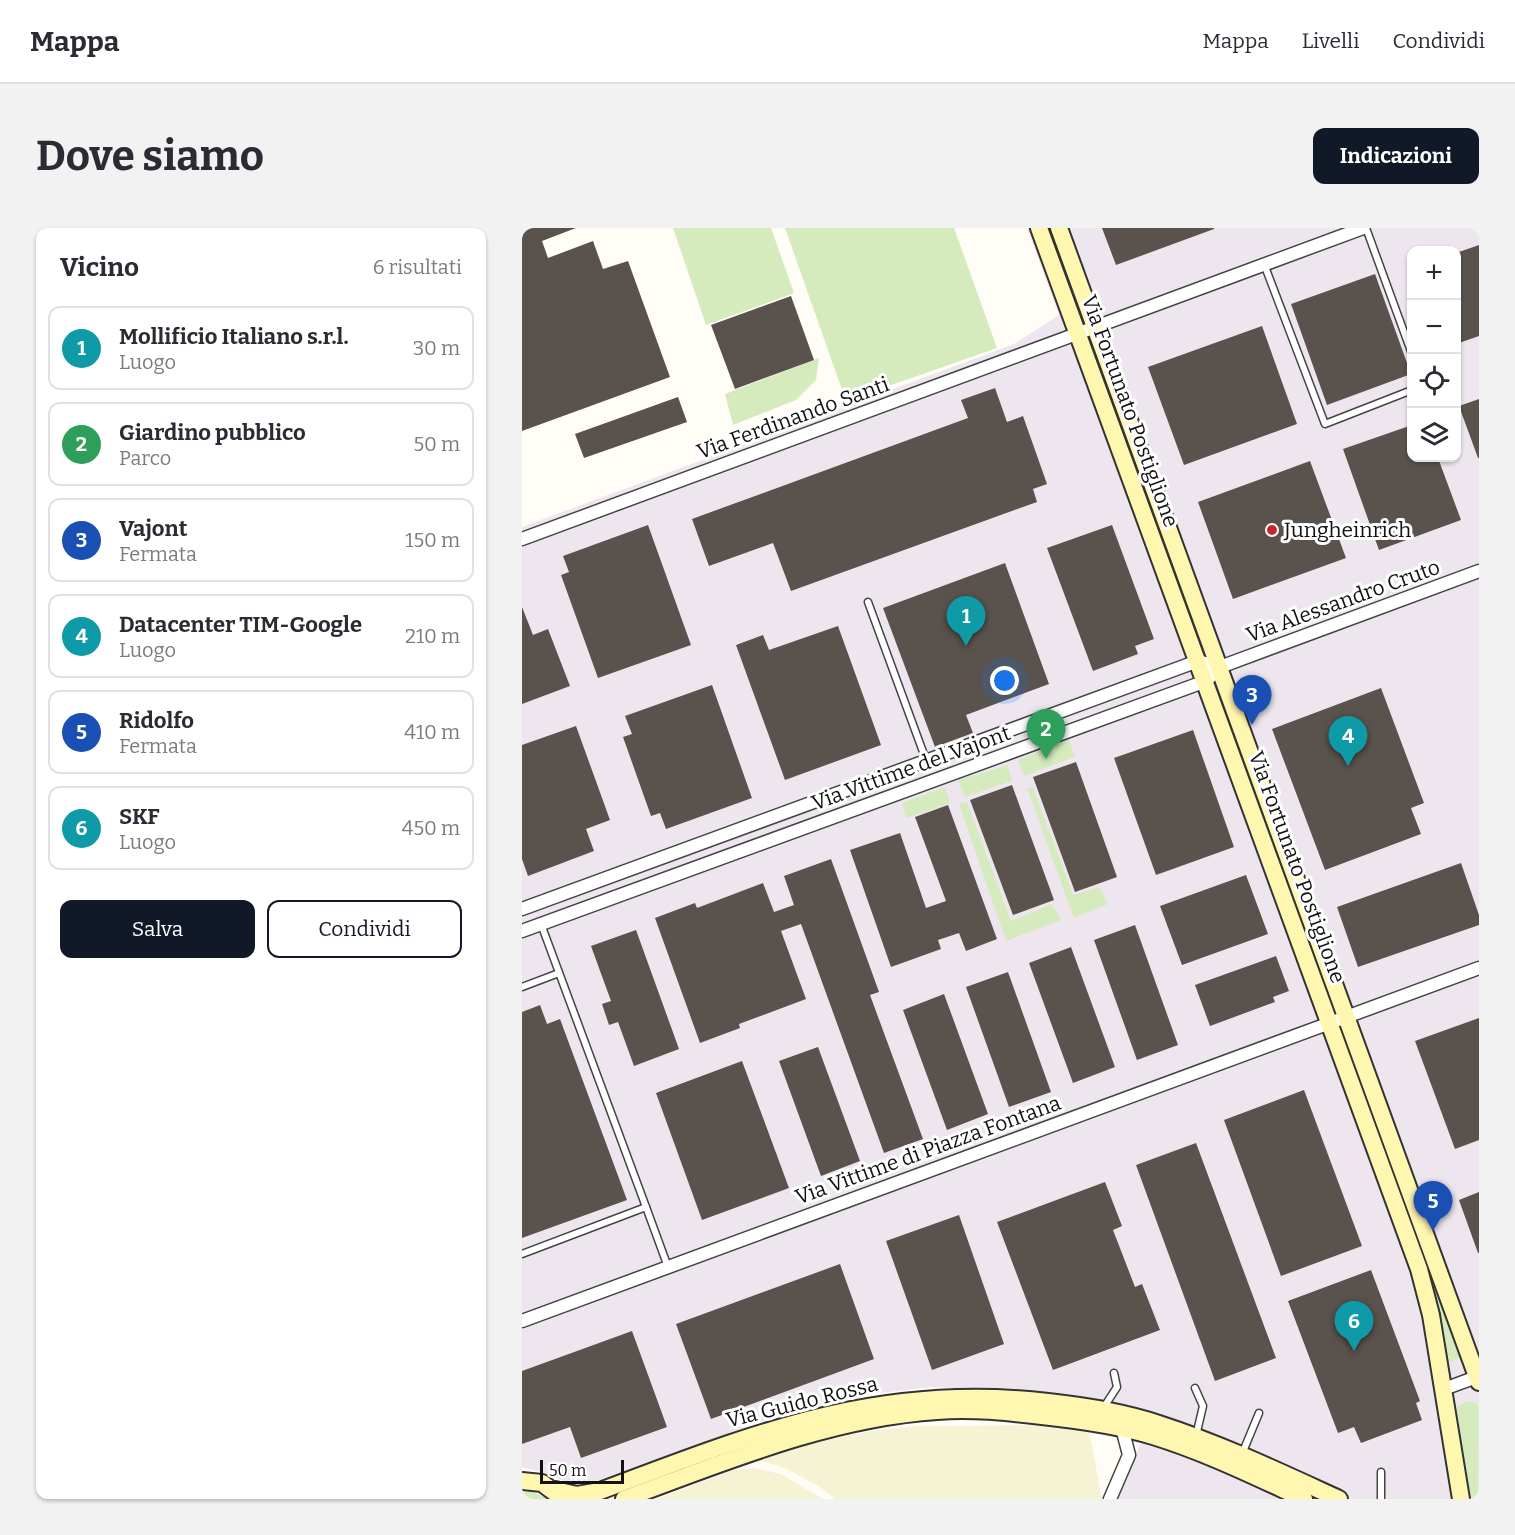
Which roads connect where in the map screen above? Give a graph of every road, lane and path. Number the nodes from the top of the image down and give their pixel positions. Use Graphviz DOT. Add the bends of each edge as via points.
graph roads {
  1 [pos="1039,228"];
  2 [pos="1059,228"];
  3 [pos="1364,228"];
  4 [pos="1264,264"];
  5 [pos="1096,327"];
  6 [pos="1078,334"];
  7 [pos="1407,341"];
  8 [pos="1407,392"];
  9 [pos="1148,468"];
  10 [pos="1130,475"];
  11 [pos="522,539"];
  12 [pos="1479,572"];
  13 [pos="868,602"];
  14 [pos="1198,661"];
  15 [pos="1220,667"];
  16 [pos="1206,681"];
  17 [pos="1034,722"];
  18 [pos="1041,742"];
  19 [pos="927,761"];
  20 [pos="1279,829"];
  21 [pos="1262,836"];
  22 [pos="645,864"];
  23 [pos="652,884"];
  24 [pos="534,905"];
  25 [pos="522,909"];
  26 [pos="541,924"];
  27 [pos="522,931"];
  28 [pos="1479,968"];
  29 [pos="559,973"];
  30 [pos="522,987"];
  31 [pos="1347,1016"];
  32 [pos="1330,1022"];
  33 [pos="646,1207"];
  34 [pos="1425,1233"];
  35 [pos="1409,1241"];
  36 [pos="522,1254"];
  37 [pos="668,1267"];
  38 [pos="522,1322"];
  39 [pos="1114,1373"];
  40 [pos="1478,1379"];
  41 [pos="1195,1388"];
  42 [pos="1444,1389"];
  43 [pos="1101,1410"];
  44 [pos="1259,1413"];
  45 [pos="1122,1428"];
  46 [pos="1196,1436"];
  47 [pos="1241,1455"];
  48 [pos="1381,1472"];
  49 [pos="522,1481"];
  50 [pos="1279,1493"];
  51 [pos="559,1495"];
  52 [pos="624,1499"];
  53 [pos="1110,1499"];
  54 [pos="1304,1499"];
  55 [pos="1339,1499"];
  56 [pos="1381,1499"];
  57 [pos="1461,1499"];
  1 -- 6 [label="street, Via Fortunato Postiglione"];
  2 -- 5 [label="street, Via Fortunato Postiglione"];
  3 -- 4 [label="street, Via Ferdinando Santi"];
  3 -- 7 [label="lane"];
  4 -- 5 [label="street, Via Ferdinando Santi"];
  4 -- 8 [label="lane" via="1325,424"];
  5 -- 6 [label="street, Via Ferdinando Santi"];
  5 -- 9 [label="street, Via Fortunato Postiglione"];
  6 -- 10 [label="street, Via Fortunato Postiglione"];
  6 -- 11 [label="street, Via Ferdinando Santi"];
  9 -- 10 [label="lane"];
  9 -- 15 [label="street, Via Fortunato Postiglione"];
  10 -- 14 [label="street, Via Fortunato Postiglione"];
  12 -- 15 [label="street, Via Alessandro Cruto"];
  13 -- 19 [label="lane"];
  14 -- 15 [label="street"];
  14 -- 16 [label="street, Via Fortunato Postiglione"];
  14 -- 17 [label="street, Via Vittime del Vajont"];
  15 -- 16 [label="street, Via Vittime del Vajont"];
  15 -- 20 [label="street, Via Fortunato Postiglione"];
  16 -- 18 [label="street, Via Vittime del Vajont"];
  16 -- 21 [label="street, Via Fortunato Postiglione"];
  17 -- 18 [label="street"];
  17 -- 19 [label="street, Via Vittime del Vajont"];
  18 -- 23 [label="street, Via Vittime del Vajont"];
  19 -- 22 [label="street, Via Vittime del Vajont"];
  20 -- 21 [label="lane"];
  20 -- 31 [label="street, Via Fortunato Postiglione"];
  21 -- 32 [label="street, Via Fortunato Postiglione"];
  22 -- 23 [label="street"];
  22 -- 24 [label="street, Via Vittime del Vajont"];
  23 -- 26 [label="street, Via Vittime del Vajont"];
  24 -- 25 [label="street, Via Vittime del Vajont"];
  24 -- 26 [label="street"];
  26 -- 27 [label="street, Via Vittime del Vajont"];
  26 -- 29 [label="lane"];
  28 -- 31 [label="street, Via Vittime di Piazza Fontana"];
  29 -- 30 [label="lane"];
  29 -- 33 [label="lane"];
  31 -- 32 [label="street, Via Vittime di Piazza Fontana"];
  31 -- 34 [label="street, Via Fortunato Postiglione"];
  32 -- 35 [label="street, Via Fortunato Postiglione"];
  32 -- 37 [label="street, Via Vittime di Piazza Fontana"];
  33 -- 36 [label="lane"];
  33 -- 37 [label="lane"];
  34 -- 35 [label="street"];
  34 -- 40 [label="street, Via Fortunato Postiglione"];
  35 -- 42 [label="street, Via Fortunato Postiglione" via="1431,1315"];
  37 -- 38 [label="street, Via Vittime di Piazza Fontana"];
  39 -- 43 [label="lane" via="1117,1387"];
  40 -- 42 [label="street"];
  41 -- 46 [label="lane" via="1203,1406"];
  42 -- 57 [label="street, Via Fortunato Postiglione"];
  43 -- 46 [label="street, Via Guido Rossa"];
  43 -- 51 [label="street, Via Guido Rossa" via="993,1397 894,1401 791,1423 600,1491"];
  44 -- 47 [label="lane"];
  45 -- 50 [label="street, Via Guido Rossa" via="1203,1454"];
  45 -- 52 [label="street, Via Guido Rossa" via="991,1411 895,1416 794,1439"];
  45 -- 53 [label="street" via="1129,1455"];
  46 -- 47 [label="street, Via Guido Rossa"];
  47 -- 55 [label="street, Via Guido Rossa"];
  48 -- 56 [label="lane"];
  49 -- 51 [label="street, Via Guido Rossa" via="542,1483"];
  50 -- 54 [label="street, Via Guido Rossa"];
}
